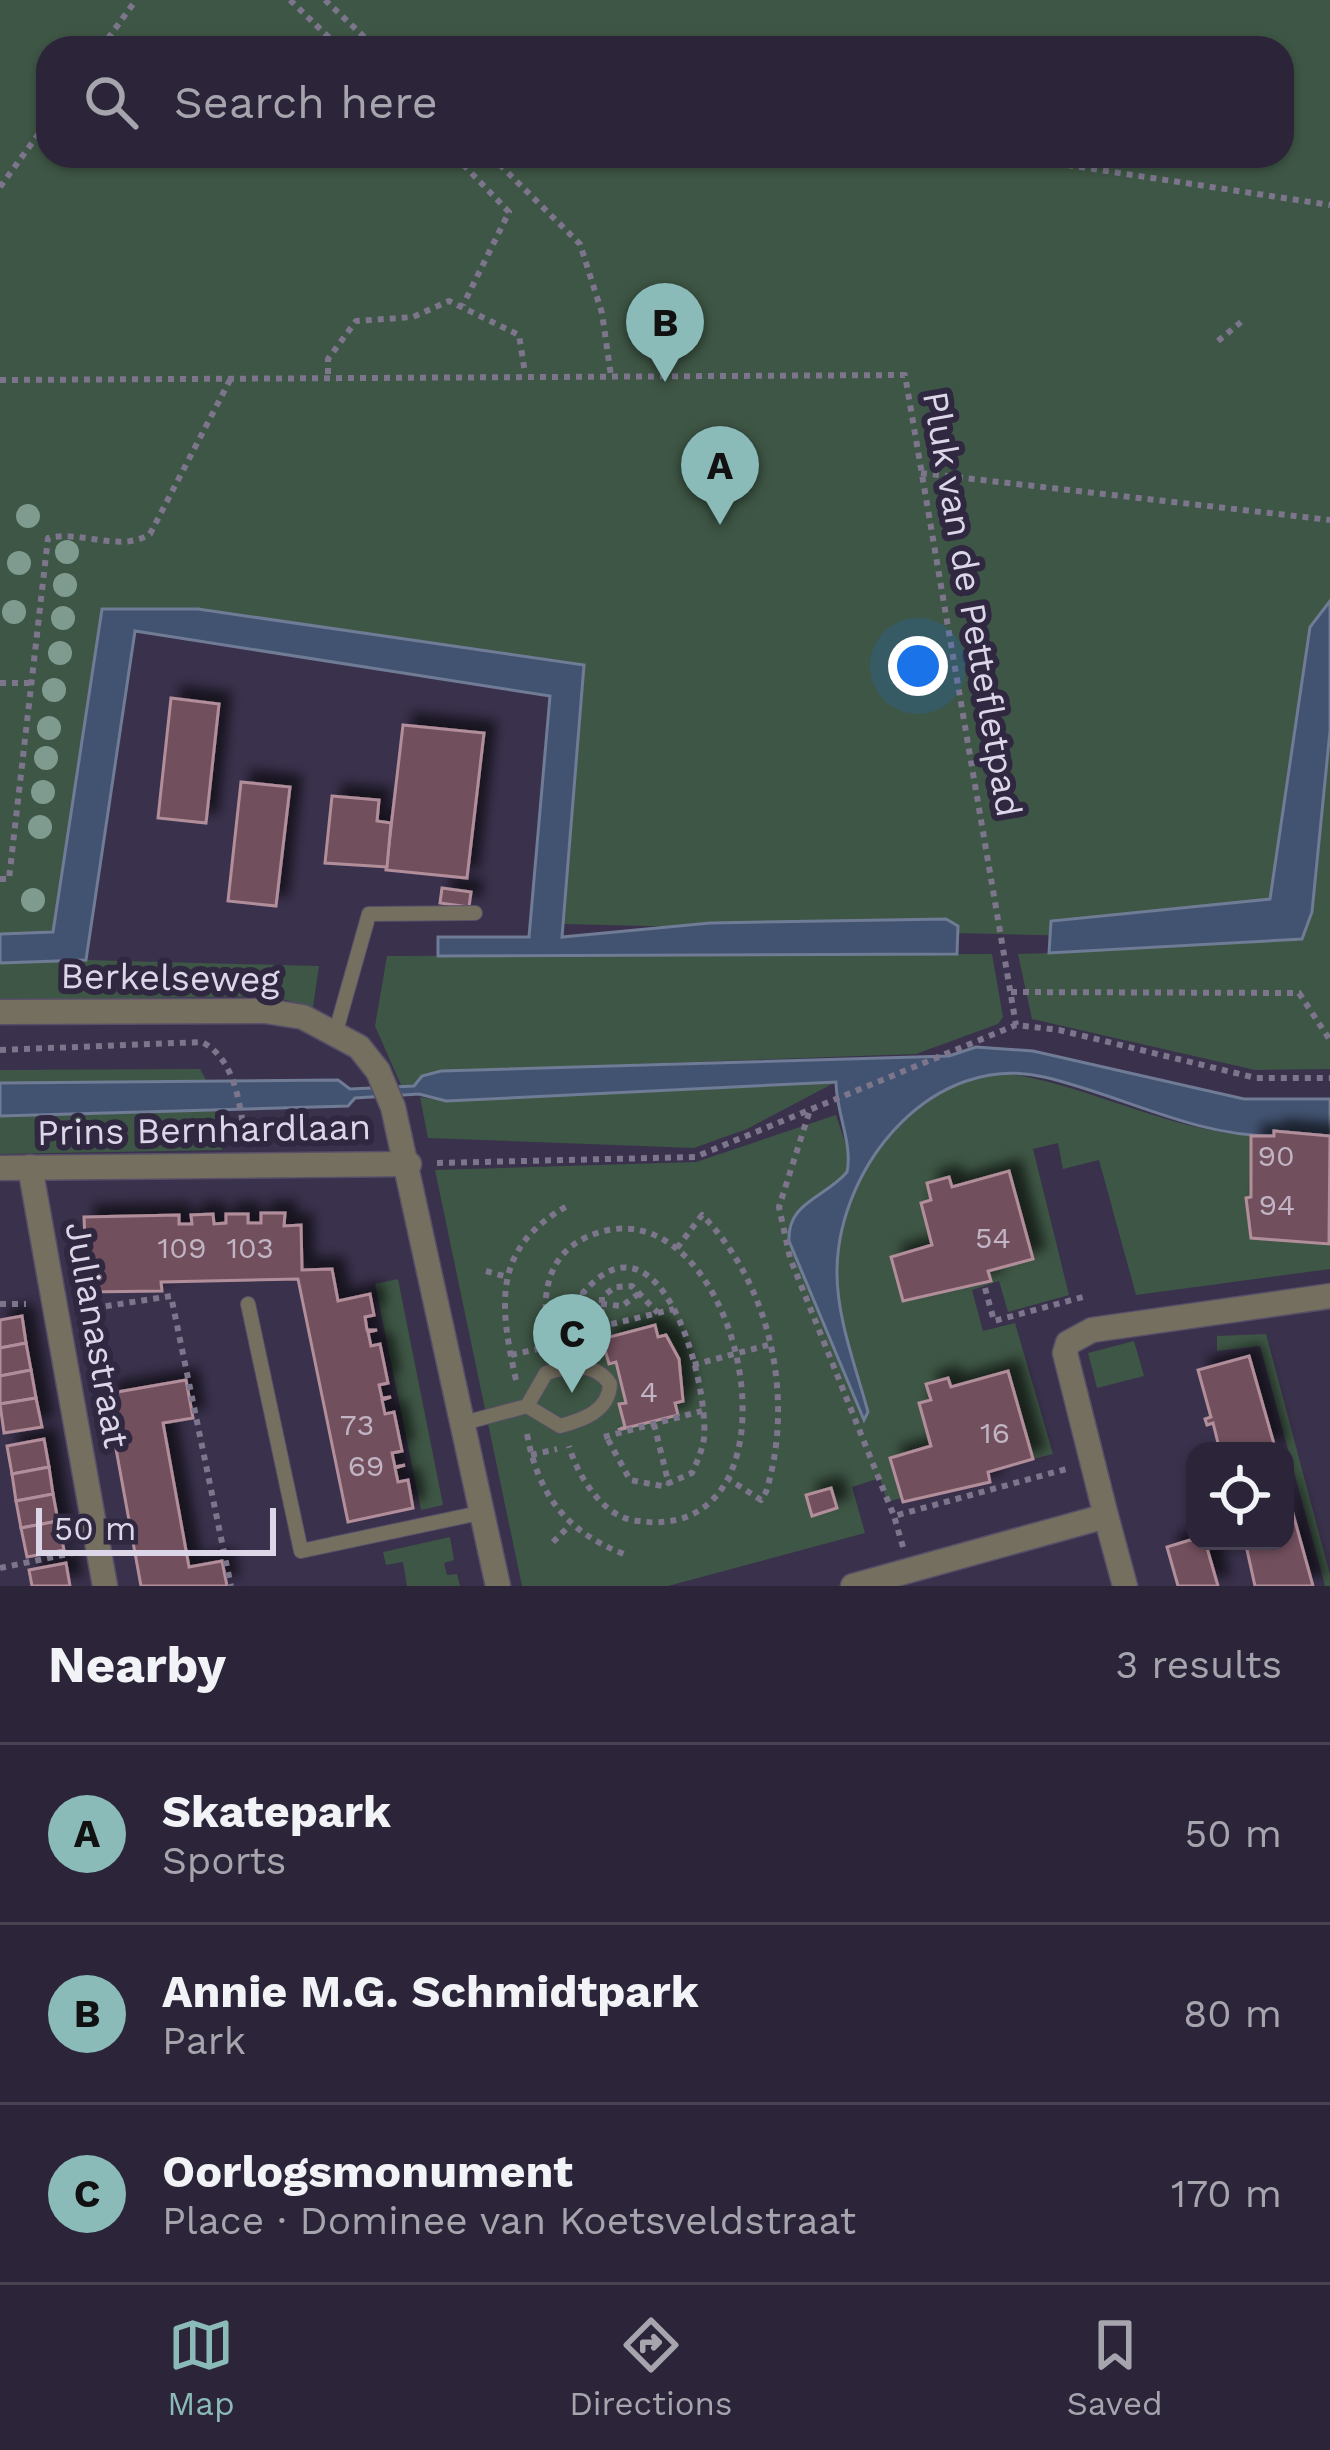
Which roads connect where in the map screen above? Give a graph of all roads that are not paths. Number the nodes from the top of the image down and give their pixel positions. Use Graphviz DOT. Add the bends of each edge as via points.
graph roads {
  1 [pos="475,913"];
  2 [pos="0,1012"];
  3 [pos="336,1030"];
  4 [pos="409,1164"];
  5 [pos="0,1168"];
  6 [pos="30,1168"];
  7 [pos="1330,1296"];
  8 [pos="248,1304"];
  9 [pos="527,1406"];
  10 [pos="464,1423"];
  11 [pos="484,1512"];
  12 [pos="1106,1516"];
  13 [pos="106,1586"];
  14 [pos="499,1586"];
  15 [pos="854,1586"];
  16 [pos="1125,1586"];
  1 -- 3 [label="lane" via="369,914"];
  2 -- 3 [label="street, Berkelseweg" via="243,1010"];
  3 -- 4 [label="street" via="378,1071"];
  4 -- 6 [label="street, Prins Bernhardlaan"];
  4 -- 10 [label="street"];
  5 -- 6 [label="street, Prins Bernhardlaan"];
  6 -- 13 [label="street, Julianastraat"];
  7 -- 12 [label="street" via="1078,1334 1065,1353"];
  8 -- 11 [label="lane" via="301,1551"];
  9 -- 9 [label="lane" via="560,1426 599,1409 610,1384 588,1367 567,1366 546,1373"];
  9 -- 10 [label="lane"];
  10 -- 11 [label="street"];
  11 -- 14 [label="street"];
  12 -- 15 [label="street"];
  12 -- 16 [label="street"];
}
